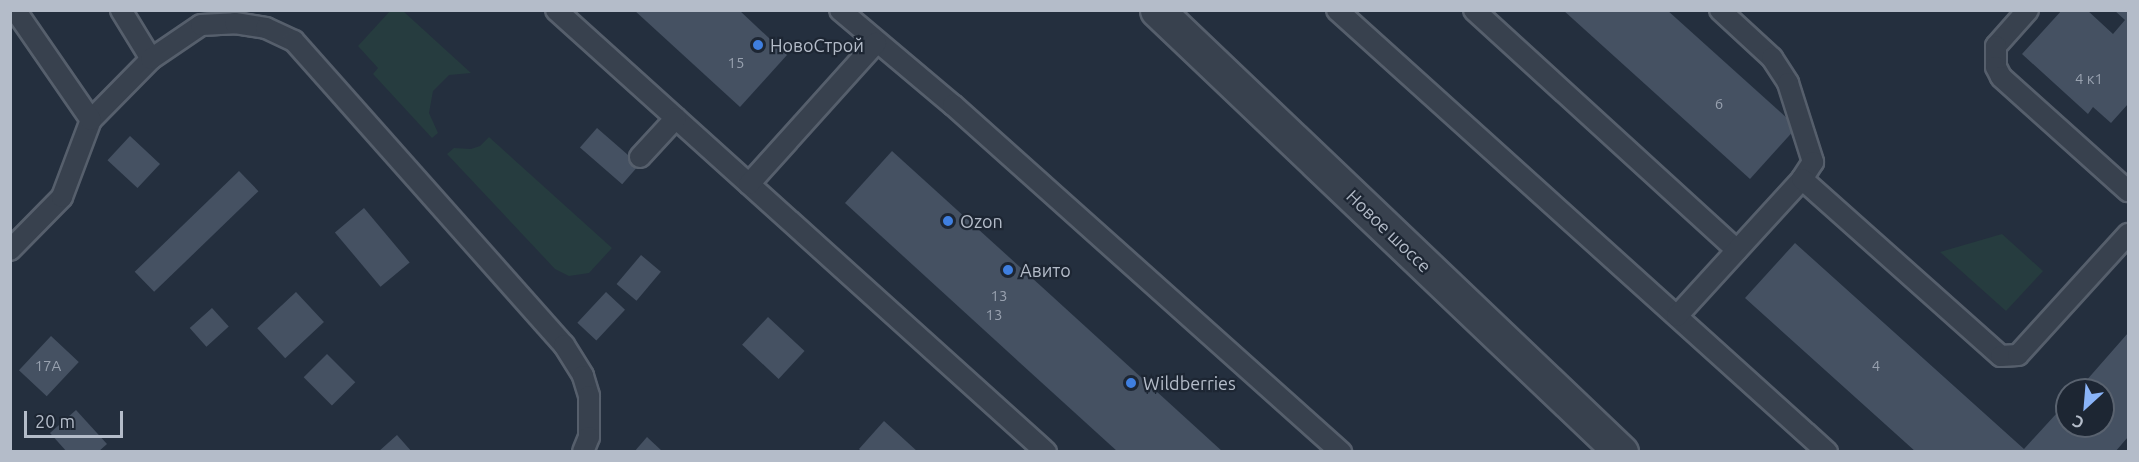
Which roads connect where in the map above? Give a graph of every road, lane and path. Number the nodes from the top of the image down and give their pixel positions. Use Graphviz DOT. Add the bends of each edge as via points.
graph roads {
  1 [pos="15,10"];
  2 [pos="121,10"];
  3 [pos="556,10"];
  4 [pos="840,10"];
  5 [pos="1157,10"];
  6 [pos="1337,10"];
  7 [pos="1474,10"];
  8 [pos="1720,10"];
  9 [pos="2028,10"];
  10 [pos="876,43"];
  11 [pos="151,59"];
  12 [pos="676,118"];
  13 [pos="91,120"];
  14 [pos="640,157"];
  15 [pos="1802,178"];
  16 [pos="749,184"];
  17 [pos="2128,191"];
  18 [pos="2128,234"];
  19 [pos="10,250"];
  20 [pos="1737,250"];
  21 [pos="1677,316"];
  22 [pos="584,452"];
  23 [pos="1046,452"];
  24 [pos="1341,452"];
  25 [pos="1621,452"];
  26 [pos="1827,452"];
  1 -- 13 [label="lane"];
  2 -- 11 [label="lane"];
  3 -- 12 [label="lane"];
  4 -- 10 [label="lane"];
  5 -- 25 [label="street, Новое шоссе"];
  6 -- 21 [label="lane"];
  7 -- 20 [label="lane"];
  8 -- 15 [label="lane" via="1772,58 1788,83 1813,162"];
  9 -- 17 [label="lane" via="1996,46 1996,67 2001,77"];
  10 -- 16 [label="lane"];
  10 -- 24 [label="lane" via="953,105"];
  11 -- 13 [label="lane"];
  11 -- 22 [label="lane" via="201,25 235,22 266,28 294,41 564,345 583,376 589,396 589,437"];
  12 -- 14 [label="lane"];
  12 -- 16 [label="lane"];
  13 -- 19 [label="lane" via="62,198"];
  15 -- 18 [label="lane" via="2001,356 2011,357 2026,348"];
  15 -- 20 [label="lane"];
  16 -- 23 [label="lane"];
  20 -- 21 [label="lane"];
  21 -- 26 [label="lane"];
}
